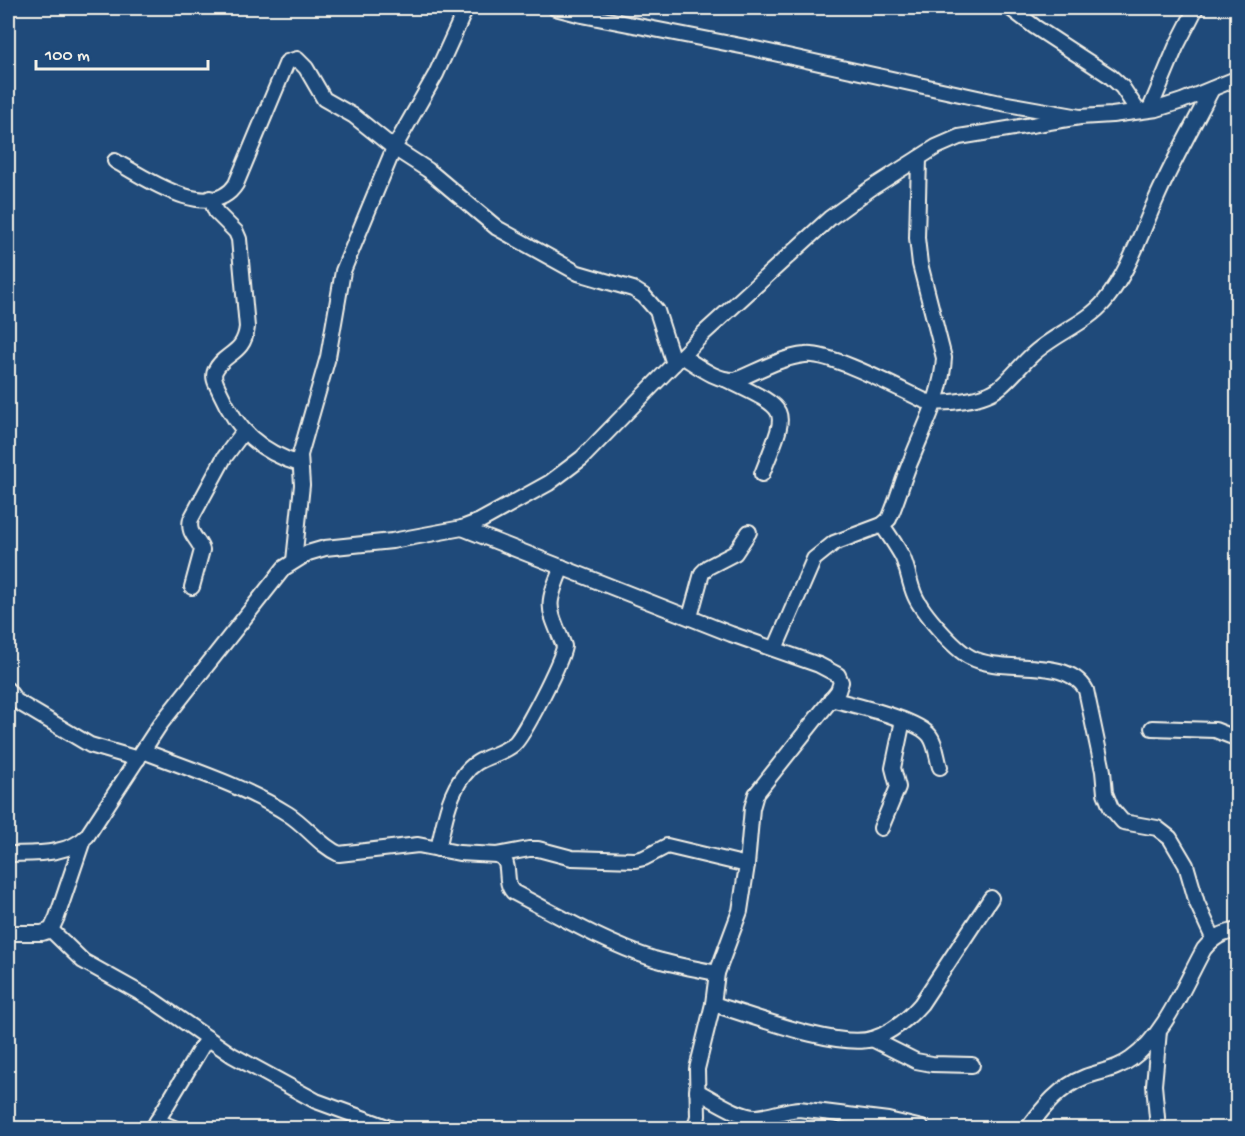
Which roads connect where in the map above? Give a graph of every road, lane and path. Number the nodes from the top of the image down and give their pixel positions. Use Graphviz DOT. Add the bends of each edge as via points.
graph roads {
  1 [pos="466,8"];
  2 [pos="555,8"];
  3 [pos="1010,8"];
  4 [pos="1196,8"];
  5 [pos="579,11"];
  6 [pos="1238,78"];
  7 [pos="1212,89"];
  8 [pos="1144,110"];
  9 [pos="1080,117"];
  10 [pos="394,148"];
  11 [pos="919,158"];
  12 [pos="115,161"];
  13 [pos="210,198"];
  14 [pos="678,360"];
  15 [pos="727,380"];
  16 [pos="936,403"];
  17 [pos="244,431"];
  18 [pos="300,464"];
  19 [pos="762,474"];
  20 [pos="1238,515"];
  21 [pos="882,525"];
  22 [pos="1238,526"];
  23 [pos="462,528"];
  24 [pos="749,532"];
  25 [pos="294,561"];
  26 [pos="562,567"];
  27 [pos="192,587"];
  28 [pos="690,617"];
  29 [pos="776,649"];
  30 [pos="8,690"];
  31 [pos="831,699"];
  32 [pos="903,720"];
  33 [pos="1152,728"];
  34 [pos="1238,739"];
  35 [pos="141,755"];
  36 [pos="940,767"];
  37 [pos="881,828"];
  38 [pos="83,840"];
  39 [pos="438,849"];
  40 [pos="8,854"];
  41 [pos="497,855"];
  42 [pos="747,865"];
  43 [pos="991,898"];
  44 [pos="51,930"];
  45 [pos="1238,930"];
  46 [pos="8,933"];
  47 [pos="1213,938"];
  48 [pos="717,974"];
  49 [pos="713,1005"];
  50 [pos="1159,1031"];
  51 [pos="207,1038"];
  52 [pos="872,1039"];
  53 [pos="972,1065"];
  54 [pos="697,1091"];
  55 [pos="762,1122"];
  56 [pos="358,1123"];
  57 [pos="155,1125"];
  58 [pos="174,1128"];
  59 [pos="390,1128"];
  60 [pos="695,1128"];
  61 [pos="922,1128"];
  62 [pos="1028,1128"];
  63 [pos="1158,1128"];
  1 -- 10 [label="street" via="436,74"];
  2 -- 5 [label="street"];
  3 -- 8 [label="street" via="1110,76"];
  4 -- 8 [label="street"];
  5 -- 9 [label="street"];
  6 -- 7 [label="street"];
  7 -- 8 [label="street"];
  7 -- 16 [label="street" via="1159,191 1124,272 1107,299 1033,354 998,389"];
  8 -- 9 [label="street"];
  9 -- 11 [label="street" via="959,137"];
  10 -- 13 [label="street" via="354,116 324,99 302,62 292,59 284,68 232,191"];
  10 -- 14 [label="street" via="440,179 497,228 578,273 644,296 657,311"];
  10 -- 18 [label="street" via="343,271 328,357"];
  11 -- 14 [label="street" via="830,218"];
  11 -- 16 [label="street" via="920,264 944,358"];
  12 -- 13 [label="street" via="178,196"];
  13 -- 17 [label="street" via="238,239 246,336 242,345 218,367 214,378"];
  14 -- 15 [label="street"];
  14 -- 23 [label="street" via="569,469"];
  15 -- 16 [label="street" via="807,354 863,372"];
  15 -- 19 [label="street" via="779,410 781,423"];
  16 -- 21 [label="street" via="893,510"];
  17 -- 18 [label="street" via="279,458"];
  17 -- 27 [label="street" via="224,458 191,519 190,532 202,550"];
  18 -- 25 [label="street" via="302,485"];
  20 -- 22 [label="street"];
  21 -- 29 [label="street" via="834,543 814,559"];
  21 -- 47 [label="street" via="902,556 916,599 963,654 984,663 1068,673 1081,682 1086,690 1111,808 1123,822 1157,828 1170,838 1186,865"];
  23 -- 25 [label="street" via="325,548"];
  23 -- 26 [label="street"];
  24 -- 28 [label="street" via="735,553 702,573"];
  25 -- 35 [label="street" via="284,568 159,726"];
  26 -- 28 [label="street"];
  26 -- 39 [label="street" via="549,603 564,651 520,739 474,763 464,774 449,807"];
  28 -- 29 [label="street"];
  29 -- 31 [label="street" via="838,675 838,691"];
  30 -- 35 [label="street" via="16,701 90,745"];
  31 -- 32 [label="street"];
  31 -- 42 [label="street" via="756,794"];
  32 -- 36 [label="street" via="929,734"];
  32 -- 37 [label="street" via="894,768 898,787"];
  33 -- 34 [label="street" via="1215,730"];
  35 -- 38 [label="street"];
  35 -- 39 [label="street" via="258,797 290,815 339,854 418,845"];
  38 -- 40 [label="street" via="60,850"];
  38 -- 44 [label="street"];
  39 -- 41 [label="street"];
  41 -- 42 [label="street" via="538,849 572,858 635,860 667,846"];
  41 -- 48 [label="street" via="506,861 507,883 513,892 639,953"];
  42 -- 48 [label="street" via="740,911"];
  43 -- 52 [label="street" via="921,1004 910,1017"];
  44 -- 46 [label="street"];
  44 -- 51 [label="street" via="83,961 151,999"];
  45 -- 47 [label="street"];
  47 -- 50 [label="street"];
  48 -- 49 [label="street"];
  49 -- 52 [label="street" via="823,1037"];
  49 -- 54 [label="street" via="697,1069"];
  50 -- 62 [label="street" via="1131,1059 1059,1091"];
  50 -- 63 [label="street" via="1155,1085"];
  51 -- 56 [label="street"];
  51 -- 57 [label="street"];
  52 -- 53 [label="street" via="916,1061"];
  54 -- 55 [label="street"];
  54 -- 60 [label="street"];
  55 -- 61 [label="street" via="786,1110 799,1109"];
  56 -- 59 [label="street"];
  57 -- 58 [label="street"];
}
